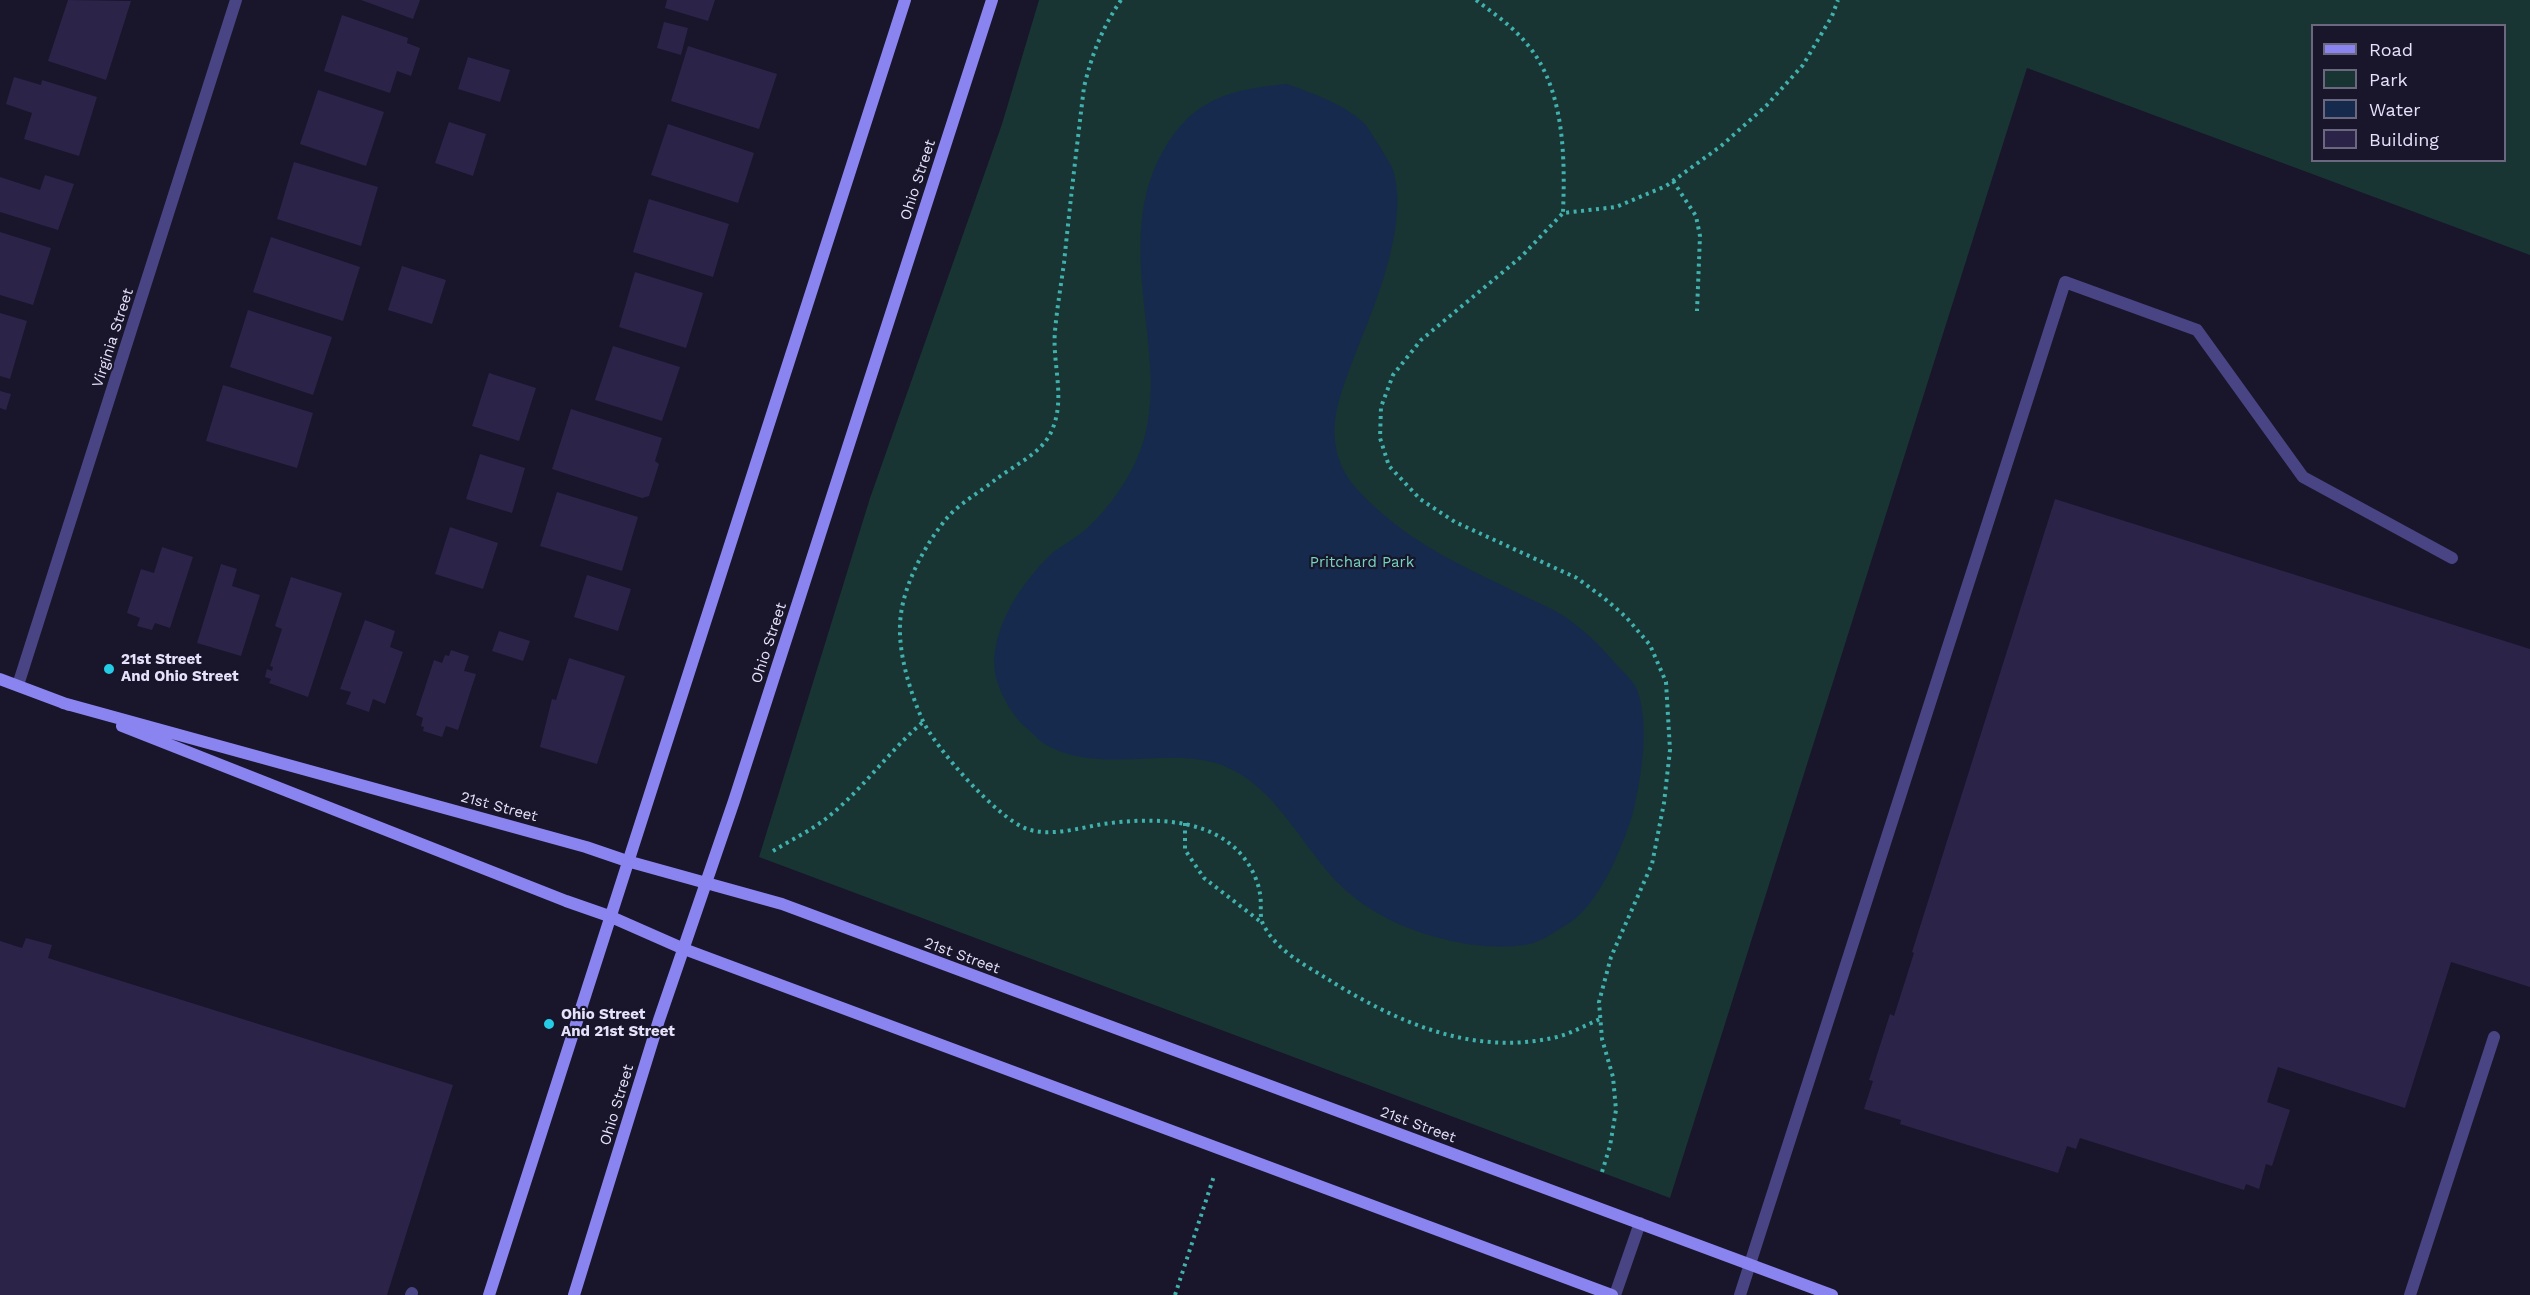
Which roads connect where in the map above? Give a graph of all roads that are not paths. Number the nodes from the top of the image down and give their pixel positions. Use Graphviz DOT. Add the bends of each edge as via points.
graph roads {
  1 [pos="236,0"];
  2 [pos="905,0"];
  3 [pos="992,0"];
  4 [pos="2452,558"];
  5 [pos="0,680"];
  6 [pos="18,685"];
  7 [pos="63,703"];
  8 [pos="627,861"];
  9 [pos="706,883"];
  10 [pos="609,916"];
  11 [pos="684,949"];
  12 [pos="2494,1037"];
  13 [pos="1640,1224"];
  14 [pos="1749,1264"];
  15 [pos="489,1295"];
  16 [pos="574,1295"];
  17 [pos="1613,1295"];
  18 [pos="1740,1295"];
  19 [pos="1832,1295"];
  20 [pos="2409,1295"];
  1 -- 6 [label="street, Virginia Street"];
  2 -- 8 [label="street"];
  3 -- 9 [label="street, Ohio Street"];
  4 -- 14 [label="street" via="2303,477 2197,330 2065,282"];
  5 -- 6 [label="street, 21st Street"];
  6 -- 7 [label="street, 21st Street"];
  7 -- 8 [label="street, 21st Street" via="574,843"];
  7 -- 10 [label="street, 21st Street"];
  8 -- 9 [label="street, 21st Street"];
  8 -- 10 [label="street"];
  9 -- 11 [label="street, Ohio Street"];
  9 -- 13 [label="street, 21st Street" via="793,908"];
  10 -- 11 [label="street, 21st Street"];
  10 -- 15 [label="street"];
  11 -- 16 [label="street, Ohio Street"];
  11 -- 17 [label="street, 21st Street"];
  12 -- 20 [label="street"];
  13 -- 14 [label="street, 21st Street"];
  13 -- 17 [label="street"];
  14 -- 18 [label="street"];
  14 -- 19 [label="street, 21st Street"];
}
